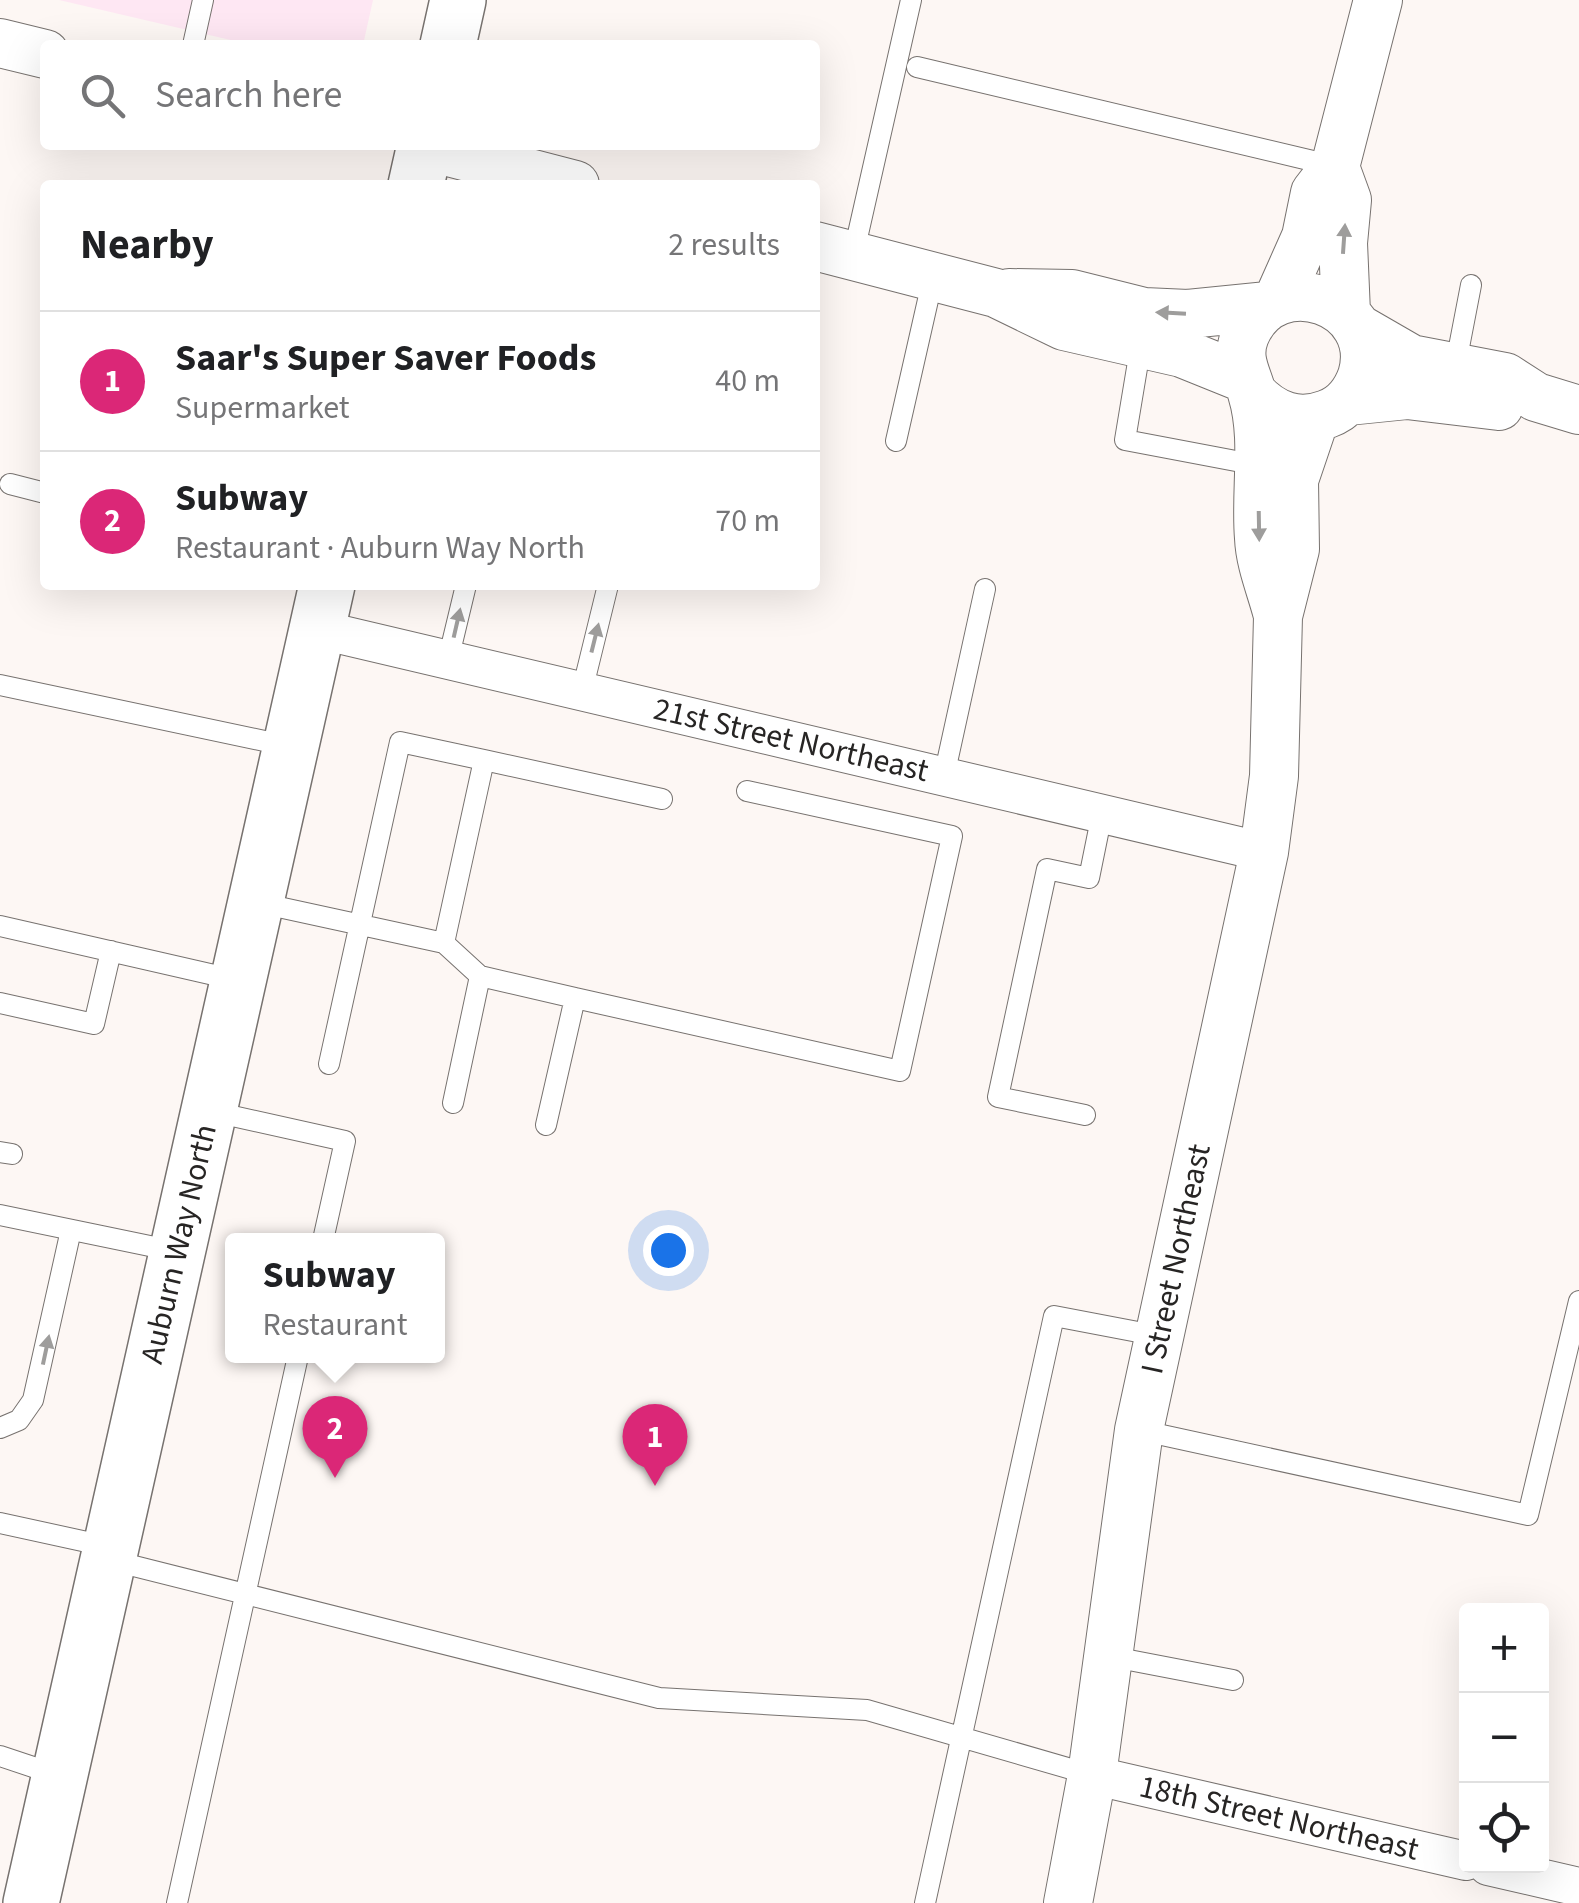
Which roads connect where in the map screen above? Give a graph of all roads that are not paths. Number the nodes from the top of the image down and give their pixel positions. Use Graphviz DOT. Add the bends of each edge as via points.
graph roads {
  1 [pos="204,0"];
  2 [pos="458,0"];
  3 [pos="911,0"];
  4 [pos="1378,0"];
  5 [pos="193,40"];
  6 [pos="449,40"];
  7 [pos="0,43"];
  8 [pos="40,53"];
  9 [pos="917,67"];
  10 [pos="423,150"];
  11 [pos="442,150"];
  12 [pos="1335,167"];
  13 [pos="417,180"];
  14 [pos="549,180"];
  15 [pos="834,252"];
  16 [pos="933,278"];
  17 [pos="1471,285"];
  18 [pos="996,293"];
  19 [pos="1273,303"];
  20 [pos="1352,321"];
  21 [pos="1141,344"];
  22 [pos="1455,368"];
  23 [pos="1248,386"];
  24 [pos="1558,403"];
  25 [pos="1332,410"];
  26 [pos="896,441"];
  27 [pos="1257,465"];
  28 [pos="10,484"];
  29 [pos="40,491"];
  30 [pos="985,589"];
  31 [pos="465,590"];
  32 [pos="607,590"];
  33 [pos="322,607"];
  34 [pos="1278,616"];
  35 [pos="448,660"];
  36 [pos="0,685"];
  37 [pos="582,691"];
  38 [pos="290,747"];
  39 [pos="484,760"];
  40 [pos="944,776"];
  41 [pos="747,791"];
  42 [pos="662,799"];
  43 [pos="1102,814"];
  44 [pos="1264,852"];
  45 [pos="256,902"];
  46 [pos="360,924"];
  47 [pos="0,926"];
  48 [pos="444,944"];
  49 [pos="111,951"];
  50 [pos="480,976"];
  51 [pos="238,980"];
  52 [pos="575,998"];
  53 [pos="0,1003"];
  54 [pos="330,1064"];
  55 [pos="452,1103"];
  56 [pos="208,1110"];
  57 [pos="1085,1116"];
  58 [pos="546,1125"];
  59 [pos="0,1215"];
  60 [pos="72,1230"];
  61 [pos="324,1233"];
  62 [pos="177,1251"];
  63 [pos="1579,1301"];
  64 [pos="1158,1336"];
  65 [pos="296,1363"];
  66 [pos="0,1428"];
  67 [pos="1139,1430"];
  68 [pos="0,1522"];
  69 [pos="109,1554"];
  70 [pos="245,1595"];
  71 [pos="1106,1656"];
  72 [pos="1233,1680"];
  73 [pos="962,1736"];
  74 [pos="0,1756"];
  75 [pos="1092,1775"];
  76 [pos="59,1776"];
  77 [pos="1459,1858"];
  78 [pos="1520,1873"];
  79 [pos="1579,1886"];
  80 [pos="31,1903"];
  81 [pos="177,1903"];
  82 [pos="925,1903"];
  83 [pos="1068,1903"];
  1 -- 5 [label="lane"];
  2 -- 6 [label="main road"];
  3 -- 15 [label="lane"];
  4 -- 12 [label="street, I Street Northeast"];
  7 -- 8 [label="street"];
  9 -- 12 [label="lane"];
  10 -- 13 [label="main road"];
  11 -- 14 [label="street"];
  12 -- 19 [label="street, I Street Northeast" via="1315,193 1291,280"];
  20 -- 12 [label="street, I Street Northeast, one-way" via="1343,243 1347,200"];
  15 -- 16 [label="street"];
  16 -- 18 [label="street"];
  16 -- 26 [label="lane"];
  17 -- 22 [label="lane"];
  19 -- 18 [label="street, one-way" via="1188,314 1144,312 1072,294"];
  18 -- 21 [label="street" via="1064,326"];
  19 -- 20 [label="street" via="1314,296"];
  19 -- 23 [label="street, I Street Northeast" via="1244,338"];
  20 -- 22 [label="street" via="1376,343"];
  20 -- 25 [label="street, I Street Northeast" via="1364,366"];
  21 -- 23 [label="street" via="1182,353"];
  21 -- 27 [label="lane" via="1126,440"];
  22 -- 24 [label="street" via="1505,377"];
  23 -- 25 [label="street" via="1280,416"];
  23 -- 27 [label="street, I Street Northeast"];
  24 -- 25 [label="street" via="1497,406 1407,395"];
  25 -- 34 [label="street, I Street Northeast" via="1294,480 1294,548"];
  27 -- 34 [label="street, I Street Northeast, one-way" via="1258,542"];
  28 -- 29 [label="lane"];
  30 -- 40 [label="lane"];
  35 -- 31 [label="lane, one-way"];
  37 -- 32 [label="lane, one-way"];
  33 -- 35 [label="street, 21st Street Northeast"];
  33 -- 38 [label="main road, Auburn Way North"];
  34 -- 44 [label="street, I Street Northeast" via="1274,776"];
  35 -- 37 [label="street, 21st Street Northeast"];
  36 -- 38 [label="lane"];
  37 -- 40 [label="street, 21st Street Northeast"];
  38 -- 45 [label="main road, Auburn Way North"];
  39 -- 42 [label="lane"];
  39 -- 46 [label="lane" via="400,742"];
  39 -- 48 [label="lane"];
  40 -- 43 [label="street, 21st Street Northeast"];
  41 -- 52 [label="lane" via="952,836 900,1071"];
  43 -- 44 [label="street, 21st Street Northeast"];
  43 -- 57 [label="lane" via="1088,878 1047,870 998,1097"];
  44 -- 64 [label="street, I Street Northeast"];
  45 -- 46 [label="lane"];
  45 -- 51 [label="main road, Auburn Way North"];
  46 -- 48 [label="lane"];
  46 -- 54 [label="lane"];
  47 -- 49 [label="lane"];
  48 -- 50 [label="lane"];
  49 -- 51 [label="lane"];
  49 -- 53 [label="lane" via="94,1024"];
  50 -- 52 [label="lane"];
  50 -- 55 [label="lane"];
  51 -- 56 [label="main road, Auburn Way North"];
  52 -- 58 [label="lane"];
  56 -- 61 [label="lane" via="344,1141"];
  56 -- 62 [label="main road, Auburn Way North"];
  59 -- 60 [label="lane"];
  60 -- 62 [label="lane"];
  66 -- 60 [label="lane, one-way" via="19,1420 34,1400"];
  62 -- 69 [label="main road, Auburn Way North"];
  63 -- 67 [label="lane" via="1528,1515"];
  64 -- 67 [label="street, I Street Northeast"];
  64 -- 73 [label="lane" via="1054,1316"];
  65 -- 70 [label="lane"];
  67 -- 71 [label="street, I Street Northeast"];
  68 -- 69 [label="lane"];
  69 -- 70 [label="lane"];
  69 -- 76 [label="main road, Auburn Way North"];
  70 -- 73 [label="lane" via="659,1698 866,1710"];
  70 -- 81 [label="lane"];
  71 -- 72 [label="lane"];
  71 -- 75 [label="street, I Street Northeast"];
  73 -- 75 [label="lane"];
  73 -- 82 [label="lane"];
  74 -- 76 [label="lane"];
  75 -- 77 [label="street, 18th Street Northeast"];
  75 -- 83 [label="street, I Street Northeast"];
  76 -- 80 [label="main road, Auburn Way North"];
  78 -- 79 [label="street"];
}
